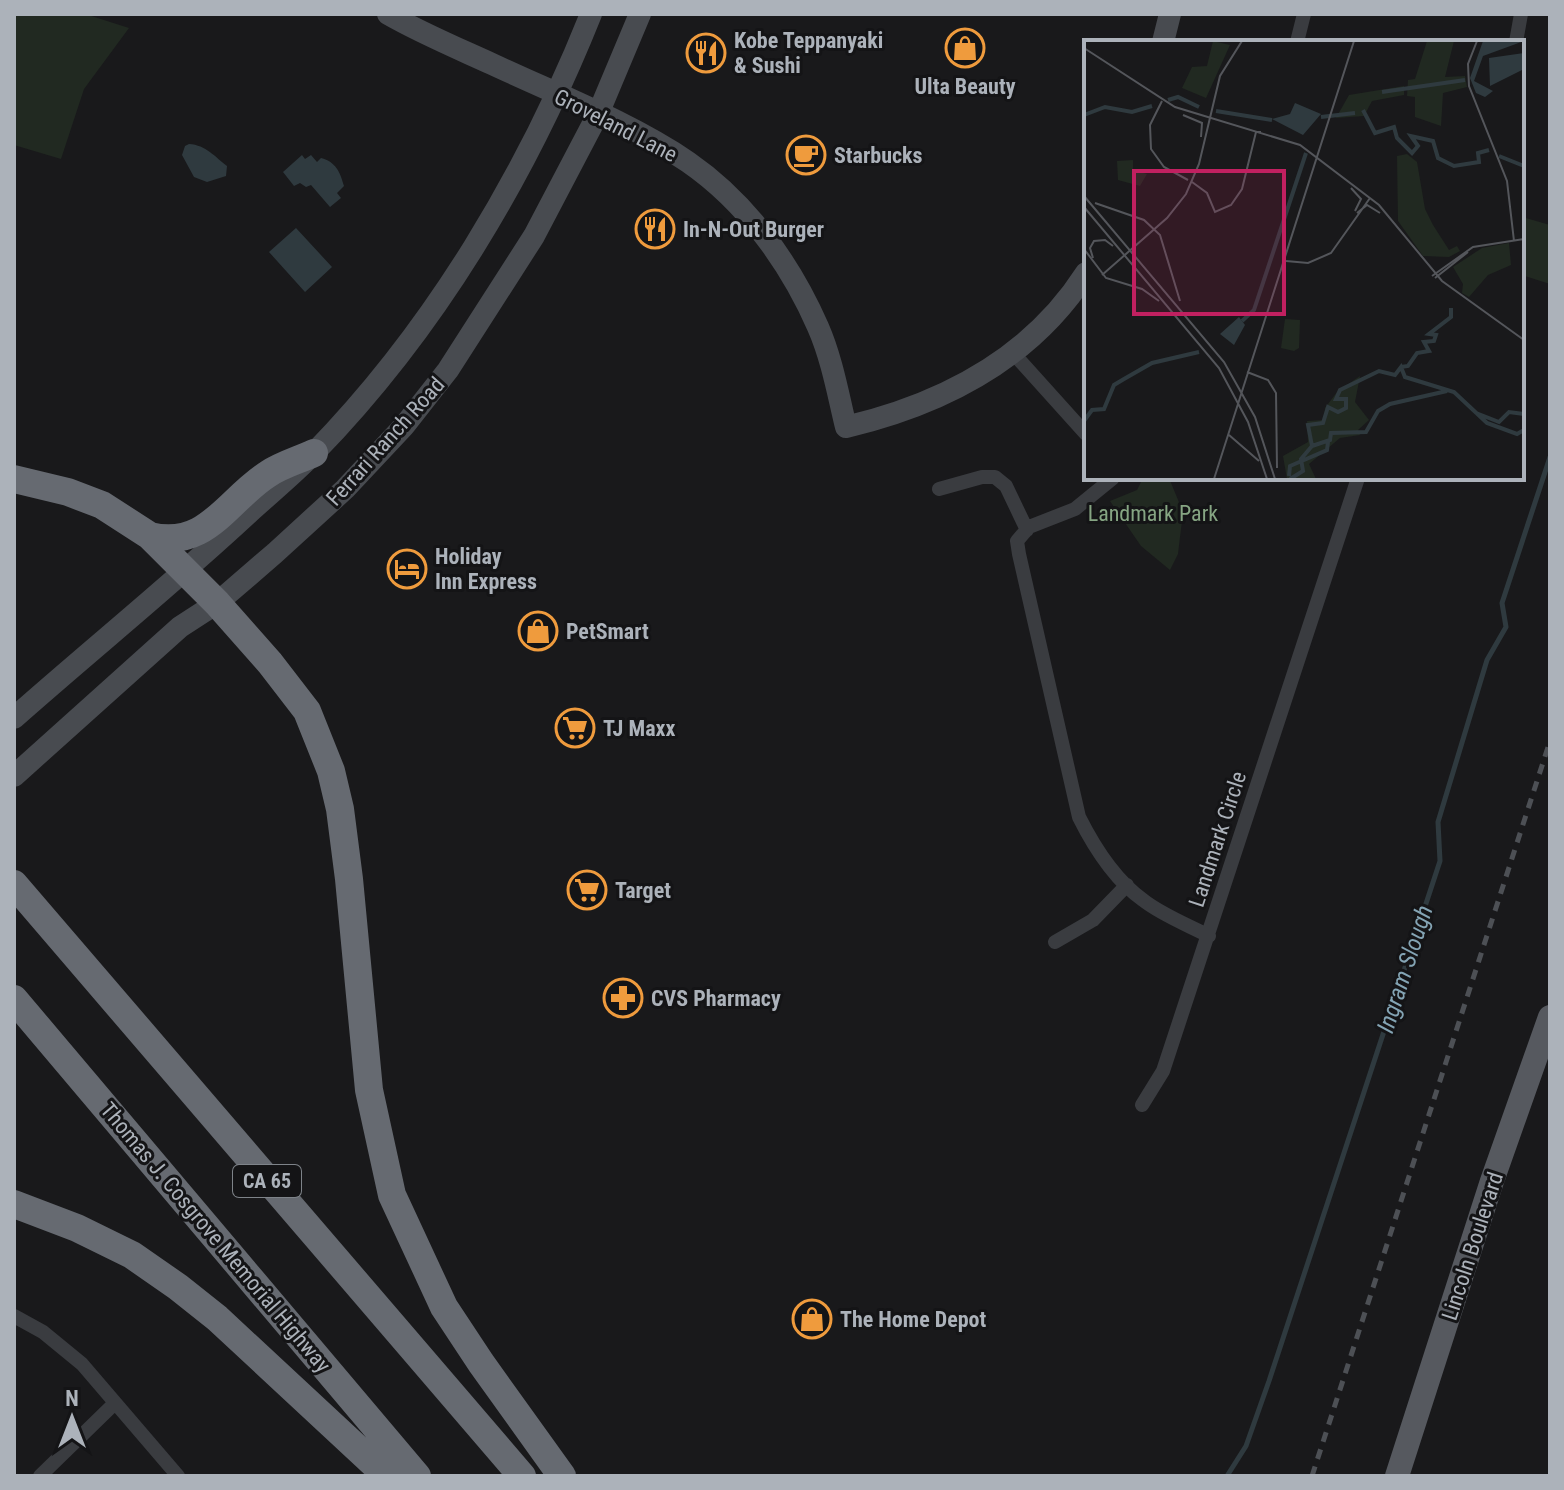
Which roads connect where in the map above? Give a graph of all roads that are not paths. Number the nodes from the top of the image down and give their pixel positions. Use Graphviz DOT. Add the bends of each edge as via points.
graph roads {
  1 [pos="388,14"];
  2 [pos="591,14"];
  3 [pos="640,14"];
  4 [pos="1170,14"];
  5 [pos="1304,14"];
  6 [pos="1521,14"];
  7 [pos="1164,40"];
  8 [pos="1298,40"];
  9 [pos="1516,40"];
  10 [pos="557,95"];
  11 [pos="598,114"];
  12 [pos="1084,276"];
  13 [pos="1014,354"];
  14 [pos="1084,432"];
  15 [pos="314,453"];
  16 [pos="14,479"];
  17 [pos="1111,480"];
  18 [pos="1357,480"];
  19 [pos="939,489"];
  20 [pos="1027,530"];
  21 [pos="150,536"];
  22 [pos="185,572"];
  23 [pos="217,603"];
  24 [pos="14,718"];
  25 [pos="14,776"];
  26 [pos="14,884"];
  27 [pos="1127,885"];
  28 [pos="1209,936"];
  29 [pos="1055,942"];
  30 [pos="14,999"];
  31 [pos="14,1010"];
  32 [pos="1550,1017"];
  33 [pos="44,1033"];
  34 [pos="1142,1105"];
  35 [pos="14,1204"];
  36 [pos="14,1316"];
  37 [pos="115,1403"];
  38 [pos="40,1476"];
  39 [pos="178,1476"];
  40 [pos="387,1476"];
  41 [pos="417,1476"];
  42 [pos="522,1476"];
  43 [pos="562,1476"];
  44 [pos="1397,1476"];
  1 -- 10 [label="main road, Groveland Lane"];
  2 -- 10 [label="main road, Ferrari Ranch Road"];
  3 -- 11 [label="main road, Ferrari Ranch Road"];
  4 -- 7 [label="main road"];
  5 -- 8 [label="street"];
  6 -- 9 [label="street"];
  10 -- 11 [label="main road, Groveland Lane"];
  10 -- 15 [label="main road, Ferrari Ranch Road" via="448,286"];
  11 -- 13 [label="main road, Groveland Lane" via="690,163 763,233 819,329 846,427 934,400"];
  11 -- 23 [label="main road, Ferrari Ranch Road" via="534,236 448,370 345,489"];
  12 -- 13 [label="main road"];
  13 -- 14 [label="street"];
  15 -- 21 [label="highway" via="267,474 197,532 178,538"];
  15 -- 22 [label="main road, Ferrari Ranch Road"];
  16 -- 21 [label="highway" via="102,505"];
  17 -- 20 [label="street" via="1075,509"];
  18 -- 28 [label="street, Landmark Circle"];
  19 -- 20 [label="street" via="995,477 1006,486"];
  20 -- 27 [label="street, Landmark Circle" via="1017,541 1019,554 1079,817 1092,843"];
  21 -- 22 [label="highway"];
  22 -- 23 [label="highway"];
  22 -- 24 [label="main road, Ferrari Ranch Road"];
  23 -- 25 [label="main road, Ferrari Ranch Road" via="180,627"];
  23 -- 43 [label="highway" via="307,711 331,771 349,879 369,1090 392,1195 444,1307"];
  26 -- 42 [label="highway, CA 65"];
  27 -- 28 [label="street, Landmark Circle" via="1143,901"];
  27 -- 29 [label="street" via="1093,920"];
  28 -- 34 [label="street" via="1163,1071"];
  30 -- 33 [label="highway, Thomas J. Cosgrove Memorial Highway"];
  31 -- 33 [label="highway"];
  32 -- 44 [label="main road, Lincoln Boulevard"];
  33 -- 41 [label="highway, Thomas J. Cosgrove Memorial Highway"];
  35 -- 40 [label="highway" via="132,1255 178,1287"];
  36 -- 37 [label="street" via="82,1364"];
  37 -- 38 [label="street"];
  37 -- 39 [label="street"];
}
